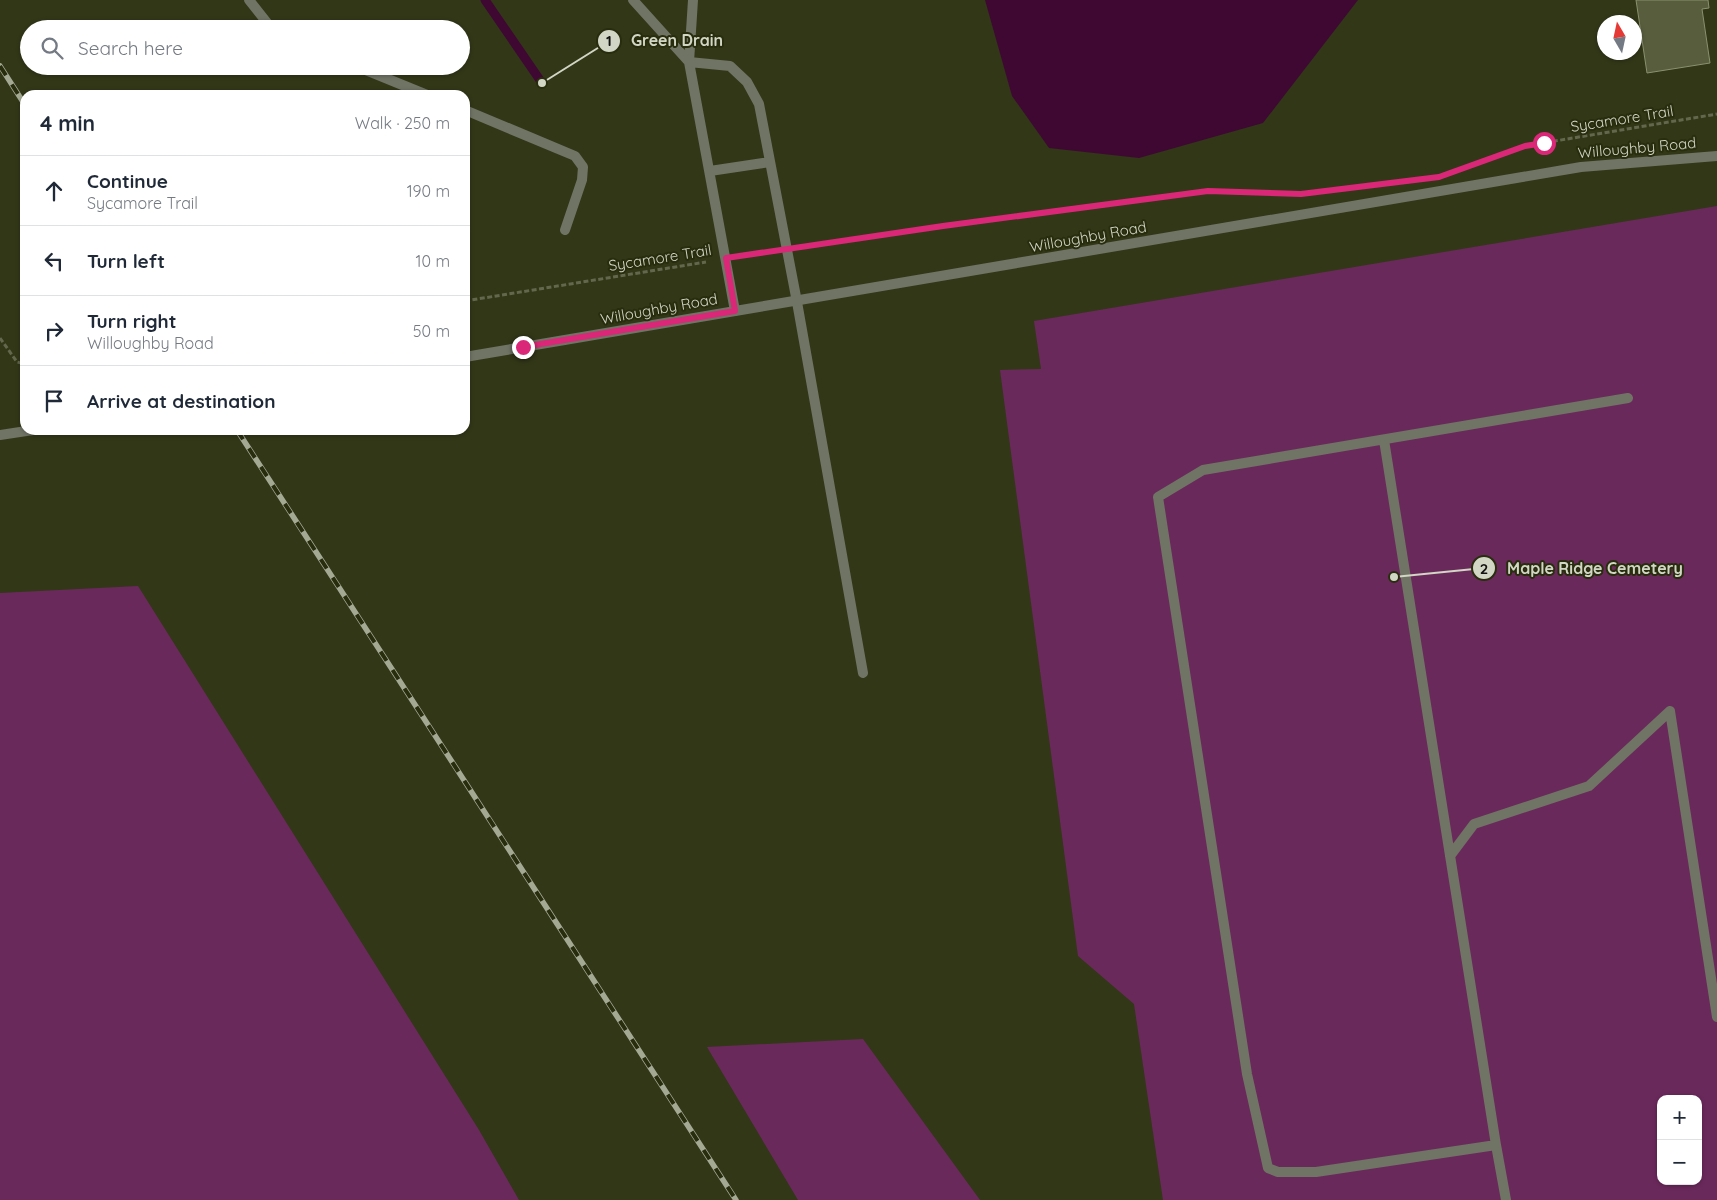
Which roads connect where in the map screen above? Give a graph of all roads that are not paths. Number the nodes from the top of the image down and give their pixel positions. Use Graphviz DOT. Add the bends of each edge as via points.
graph roads {
  1 [pos="250,0"];
  2 [pos="633,0"];
  3 [pos="693,0"];
  4 [pos="265,20"];
  5 [pos="689,62"];
  6 [pos="378,75"];
  7 [pos="415,90"];
  8 [pos="470,112"];
  9 [pos="1717,156"];
  10 [pos="770,162"];
  11 [pos="710,171"];
  12 [pos="565,230"];
  13 [pos="797,302"];
  14 [pos="735,311"];
  15 [pos="470,356"];
  16 [pos="1628,398"];
  17 [pos="20,432"];
  18 [pos="0,435"];
  19 [pos="1384,440"];
  20 [pos="863,672"];
  21 [pos="1450,856"];
  22 [pos="1717,1017"];
  23 [pos="1496,1145"];
  24 [pos="1506,1200"];
  1 -- 4 [label="street"];
  2 -- 5 [label="street"];
  3 -- 5 [label="street"];
  5 -- 10 [label="street" via="730,66 748,82 759,104"];
  5 -- 11 [label="street"];
  6 -- 7 [label="street"];
  8 -- 12 [label="street" via="575,156 583,167 582,180"];
  9 -- 13 [label="street, Willoughby Road" via="1581,167"];
  10 -- 11 [label="street"];
  10 -- 13 [label="street"];
  11 -- 14 [label="street"];
  13 -- 14 [label="street, Willoughby Road"];
  13 -- 20 [label="street"];
  14 -- 15 [label="street, Willoughby Road"];
  16 -- 19 [label="street"];
  17 -- 18 [label="street"];
  19 -- 21 [label="street"];
  19 -- 23 [label="street" via="1203,470 1158,497 1247,1074 1268,1168 1278,1172 1316,1172"];
  21 -- 22 [label="street" via="1474,824 1589,786 1670,710"];
  21 -- 23 [label="street"];
  23 -- 24 [label="street"];
}
